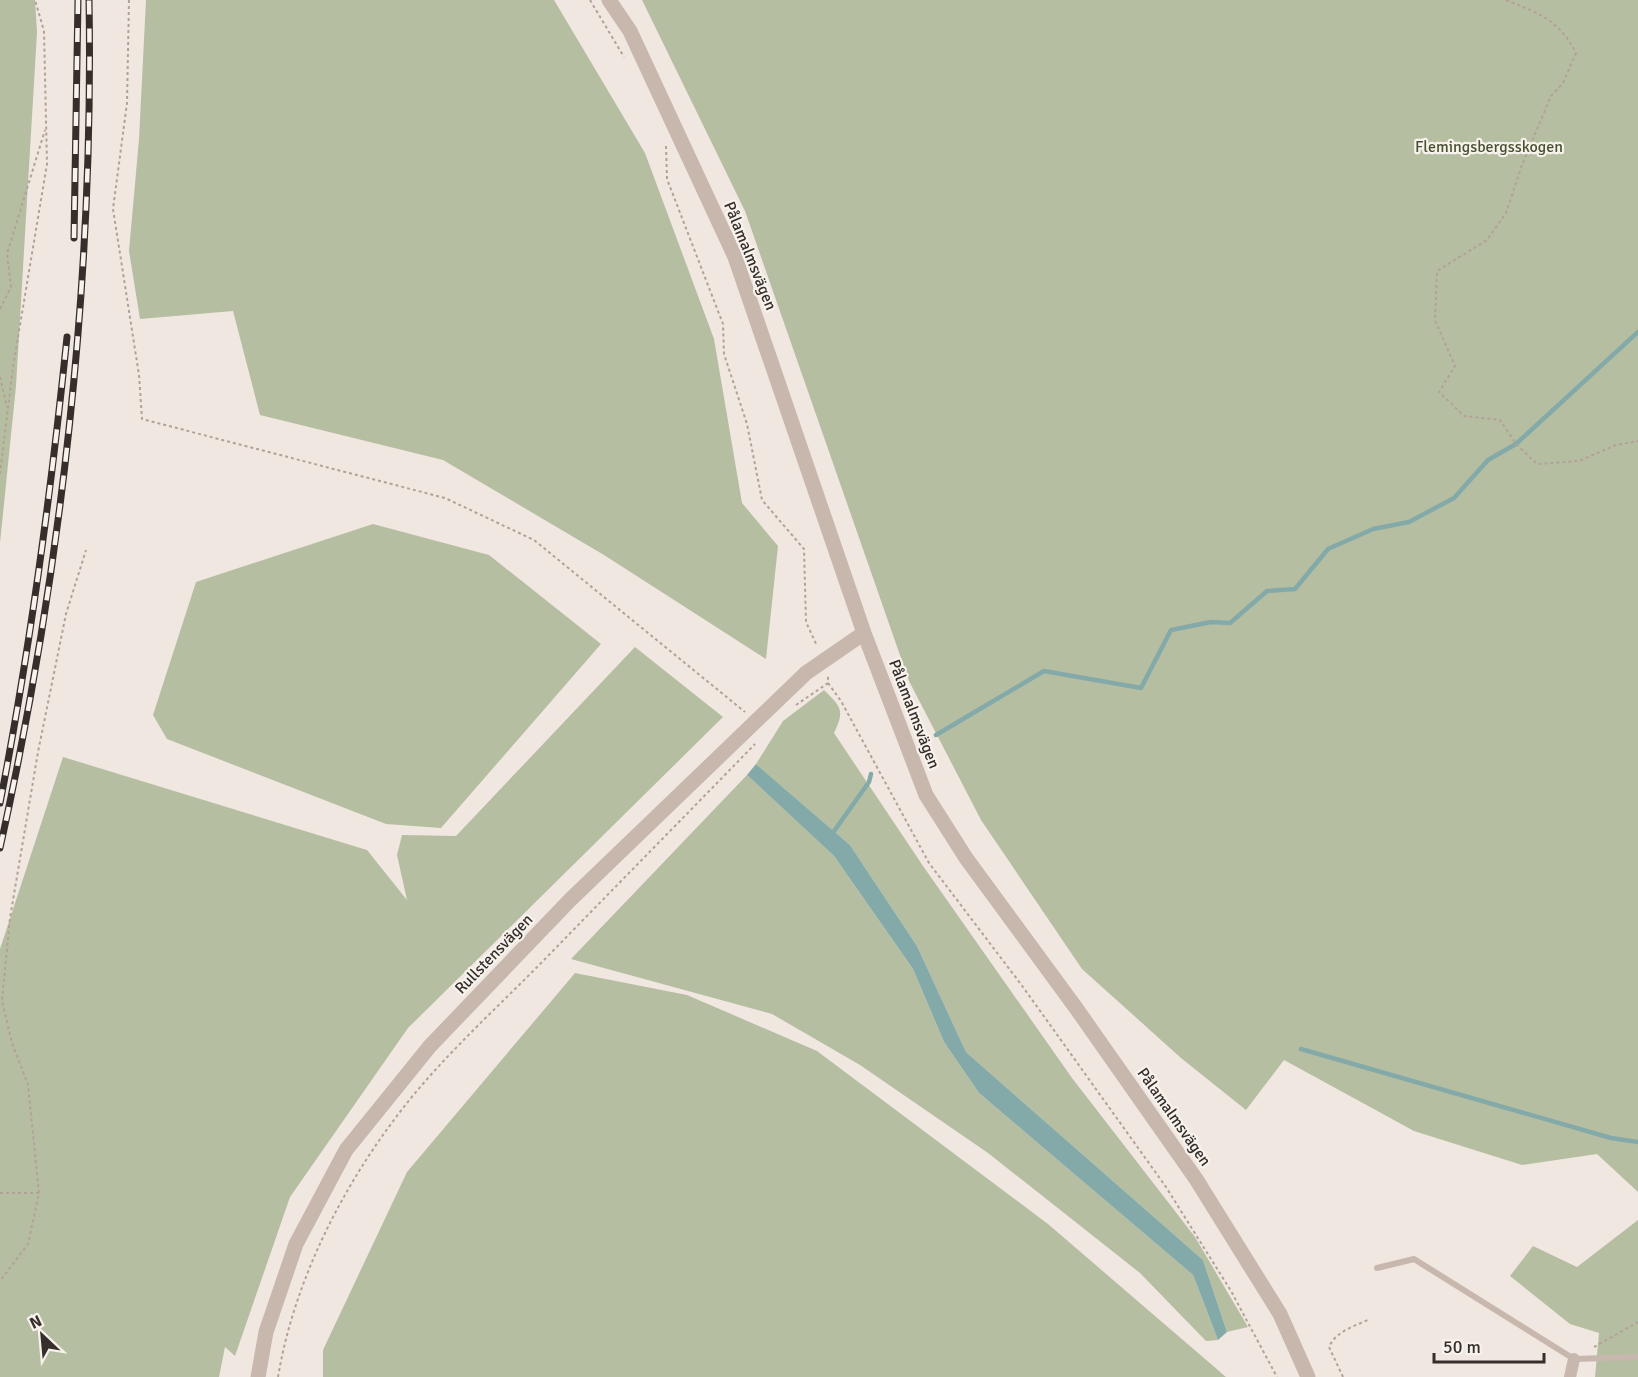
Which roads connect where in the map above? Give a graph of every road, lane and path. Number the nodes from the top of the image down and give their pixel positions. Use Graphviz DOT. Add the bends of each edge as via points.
graph roads {
  1 [pos="35,0"];
  2 [pos="129,0"];
  3 [pos="590,0"];
  4 [pos="609,0"];
  5 [pos="1506,0"];
  6 [pos="626,59"];
  7 [pos="46,128"];
  8 [pos="665,141"];
  9 [pos="0,309"];
  10 [pos="0,377"];
  11 [pos="8,409"];
  12 [pos="1638,441"];
  13 [pos="0,446"];
  14 [pos="3,450"];
  15 [pos="0,474"];
  16 [pos="86,550"];
  17 [pos="864,633"];
  18 [pos="823,660"];
  19 [pos="828,683"];
  20 [pos="795,705"];
  21 [pos="756,722"];
  22 [pos="757,742"];
  23 [pos="2,1001"];
  24 [pos="0,1005"];
  25 [pos="0,1192"];
  26 [pos="39,1193"];
  27 [pos="1377,1268"];
  28 [pos="0,1281"];
  29 [pos="1370,1319"];
  30 [pos="1638,1322"];
  31 [pos="1638,1357"];
  32 [pos="1574,1359"];
  33 [pos="258,1377"];
  34 [pos="278,1377"];
  35 [pos="1277,1377"];
  36 [pos="1308,1377"];
  37 [pos="1343,1377"];
  38 [pos="1570,1377"];
  1 -- 7 [label="path" via="44,31"];
  2 -- 21 [label="path" via="127,103 113,209 139,375 141,419 445,498 534,540"];
  3 -- 6 [label="path"];
  4 -- 17 [label="street, Pålamalmsvägen" via="630,31 735,257"];
  5 -- 12 [label="path" via="1551,21 1565,32 1576,53 1563,83 1551,96 1506,213 1487,240 1437,271 1435,320 1455,366 1439,392 1464,416 1500,420 1516,444 1537,464 1579,461"];
  7 -- 9 [label="path" via="7,254 11,287"];
  7 -- 11 [label="path" via="46,164"];
  8 -- 18 [label="path" via="667,179 723,324 724,354 747,424 762,500 804,549 806,622"];
  10 -- 11 [label="path"];
  11 -- 14 [label="path"];
  13 -- 14 [label="path"];
  14 -- 15 [label="path"];
  16 -- 23 [label="path" via="66,614 38,752 10,918"];
  17 -- 18 [label="street, Rullstensvägen"];
  17 -- 36 [label="street, Pålamalmsvägen" via="926,795 966,858 1196,1179 1280,1314"];
  18 -- 19 [label="path"];
  18 -- 21 [label="street, Rullstensvägen"];
  19 -- 20 [label="path"];
  19 -- 35 [label="path" via="929,863 1166,1187 1231,1291"];
  21 -- 33 [label="street, Rullstensvägen" via="570,900 430,1046 346,1150 296,1244 266,1332"];
  22 -- 34 [label="path" via="441,1066 386,1132 355,1177 325,1235 301,1292"];
  23 -- 24 [label="path"];
  23 -- 26 [label="path" via="28,1085"];
  25 -- 26 [label="path"];
  26 -- 28 [label="path" via="27,1244"];
  27 -- 32 [label="lane" via="1414,1258"];
  29 -- 37 [label="path" via="1342,1332 1329,1347"];
  30 -- 32 [label="path"];
  31 -- 32 [label="lane"];
  32 -- 38 [label="street"];
}
